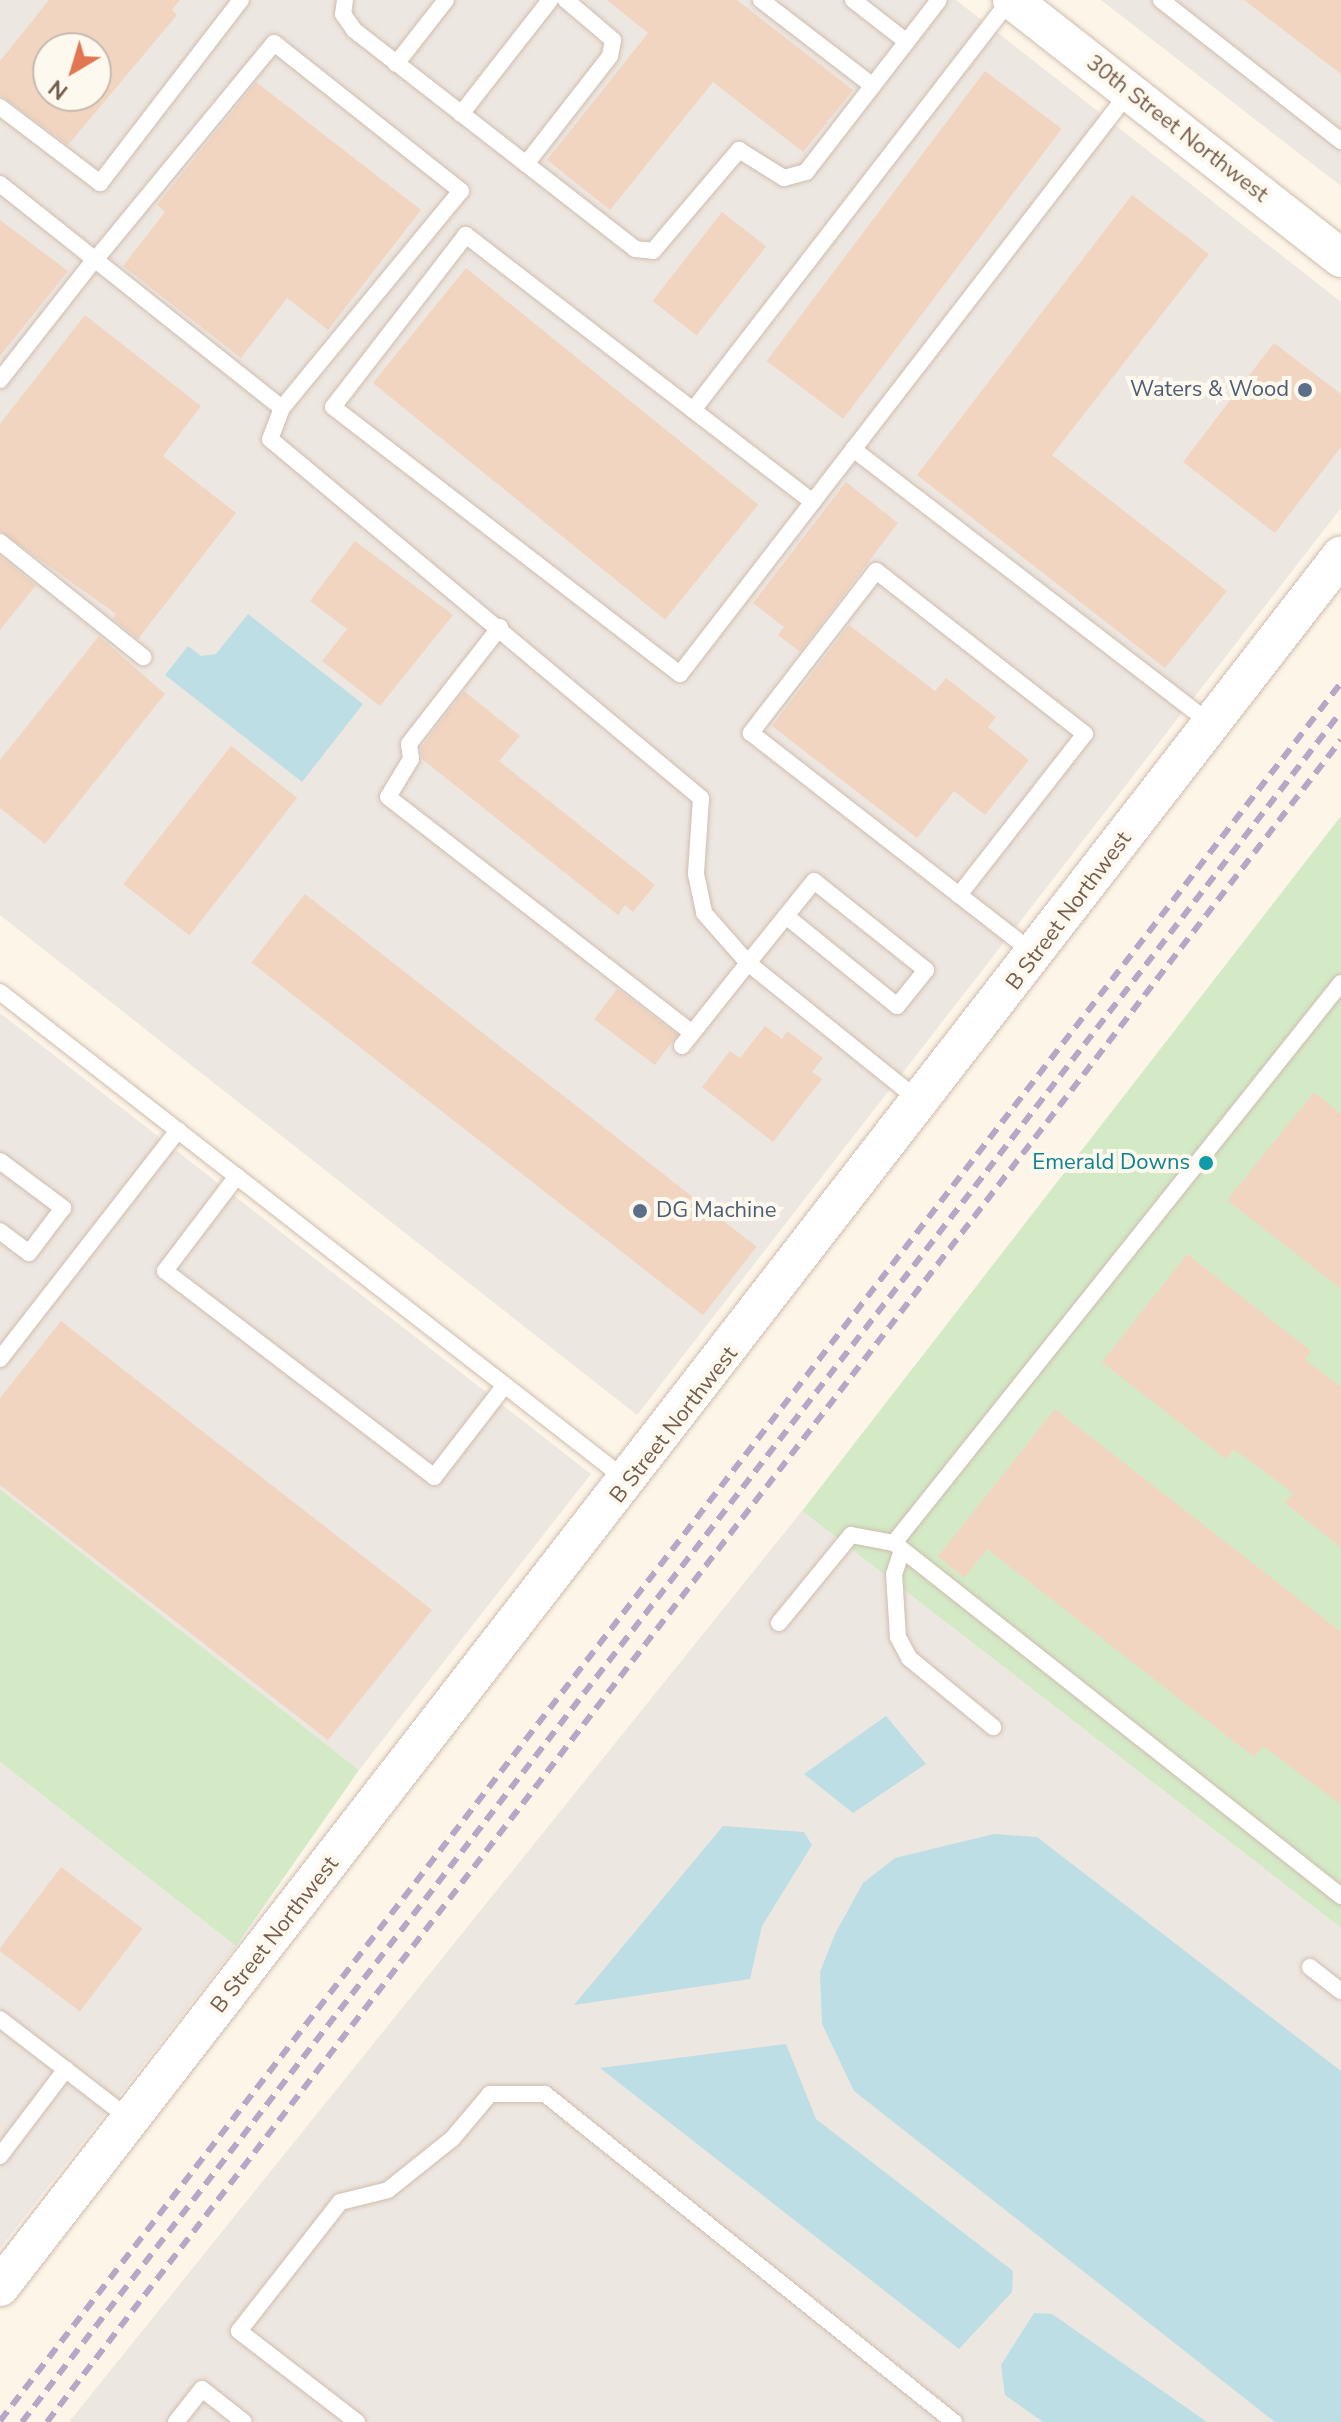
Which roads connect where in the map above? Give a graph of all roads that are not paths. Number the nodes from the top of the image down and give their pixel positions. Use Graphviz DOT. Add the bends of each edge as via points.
graph roads {
  1 [pos="241,0"];
  2 [pos="345,0"];
  3 [pos="446,0"];
  4 [pos="550,0"];
  5 [pos="566,0"];
  6 [pos="761,0"];
  7 [pos="853,0"];
  8 [pos="939,0"];
  9 [pos="1011,0"];
  10 [pos="1161,0"];
  11 [pos="907,42"];
  12 [pos="396,64"];
  13 [pos="873,86"];
  14 [pos="1129,92"];
  15 [pos="0,107"];
  16 [pos="461,114"];
  17 [pos="1341,141"];
  18 [pos="526,164"];
  19 [pos="0,184"];
  20 [pos="1341,258"];
  21 [pos="95,259"];
  22 [pos="0,380"];
  23 [pos="282,408"];
  24 [pos="693,410"];
  25 [pos="853,449"];
  26 [pos="813,502"];
  27 [pos="0,542"];
  28 [pos="1341,556"];
  29 [pos="500,627"];
  30 [pos="143,657"];
  31 [pos="1212,724"];
  32 [pos="959,895"];
  33 [pos="786,916"];
  34 [pos="1036,954"];
  35 [pos="748,963"];
  36 [pos="1341,983"];
  37 [pos="0,992"];
  38 [pos="922,1103"];
  39 [pos="178,1130"];
  40 [pos="0,1161"];
  41 [pos="237,1176"];
  42 [pos="0,1231"];
  43 [pos="0,1359"];
  44 [pos="505,1385"];
  45 [pos="630,1482"];
  46 [pos="898,1546"];
  47 [pos="779,1623"];
  48 [pos="993,1727"];
  49 [pos="1341,1896"];
  50 [pos="1310,1967"];
  51 [pos="1341,1991"];
  52 [pos="0,2019"];
  53 [pos="66,2069"];
  54 [pos="131,2120"];
  55 [pos="0,2156"];
  56 [pos="0,2287"];
  57 [pos="176,2422"];
  58 [pos="244,2422"];
  59 [pos="357,2422"];
  60 [pos="954,2422"];
  1 -- 15 [label="lane" via="100,183"];
  2 -- 12 [label="lane" via="343,14 354,30"];
  3 -- 12 [label="lane"];
  4 -- 16 [label="lane"];
  5 -- 18 [label="lane" via="613,40 610,56"];
  6 -- 13 [label="lane"];
  7 -- 11 [label="lane"];
  8 -- 11 [label="lane"];
  9 -- 14 [label="street, 30th Street Northwest"];
  9 -- 24 [label="lane"];
  10 -- 17 [label="lane"];
  11 -- 13 [label="lane"];
  12 -- 16 [label="lane"];
  13 -- 18 [label="lane" via="797,179 739,150 653,251 635,249"];
  14 -- 20 [label="street, 30th Street Northwest"];
  14 -- 25 [label="lane"];
  16 -- 18 [label="lane"];
  19 -- 21 [label="lane"];
  21 -- 22 [label="lane"];
  21 -- 23 [label="lane"];
  21 -- 23 [label="lane" via="274,43 461,191"];
  23 -- 29 [label="lane" via="270,439"];
  24 -- 26 [label="lane"];
  24 -- 26 [label="lane" via="466,235 333,407 680,674"];
  25 -- 26 [label="lane"];
  25 -- 31 [label="lane"];
  27 -- 30 [label="lane"];
  28 -- 31 [label="street, B Street Northwest"];
  29 -- 35 [label="lane" via="701,798 696,874 704,913"];
  29 -- 35 [label="lane" via="409,744 411,759 388,797 687,1040"];
  31 -- 34 [label="street, B Street Northwest"];
  32 -- 32 [label="lane" via="751,733 876,571 1085,734"];
  32 -- 34 [label="lane"];
  33 -- 33 [label="lane" via="814,881 926,970 897,1006"];
  33 -- 35 [label="lane"];
  34 -- 38 [label="street, B Street Northwest"];
  35 -- 38 [label="lane"];
  36 -- 46 [label="lane"];
  37 -- 39 [label="lane"];
  38 -- 45 [label="street, B Street Northwest"];
  39 -- 41 [label="lane"];
  39 -- 43 [label="lane"];
  40 -- 42 [label="lane" via="63,1208 29,1253"];
  41 -- 44 [label="lane"];
  41 -- 44 [label="lane" via="165,1271 434,1477"];
  44 -- 45 [label="lane"];
  45 -- 54 [label="street, B Street Northwest"];
  46 -- 47 [label="lane" via="851,1535"];
  46 -- 48 [label="lane" via="898,1637 909,1658"];
  46 -- 49 [label="lane"];
  50 -- 51 [label="lane"];
  52 -- 53 [label="lane"];
  53 -- 54 [label="lane"];
  53 -- 55 [label="lane"];
  54 -- 56 [label="street, B Street Northwest"];
  57 -- 58 [label="lane" via="202,2389"];
  59 -- 60 [label="lane" via="239,2331 340,2202 388,2190 452,2139 490,2094 545,2094"];
}
